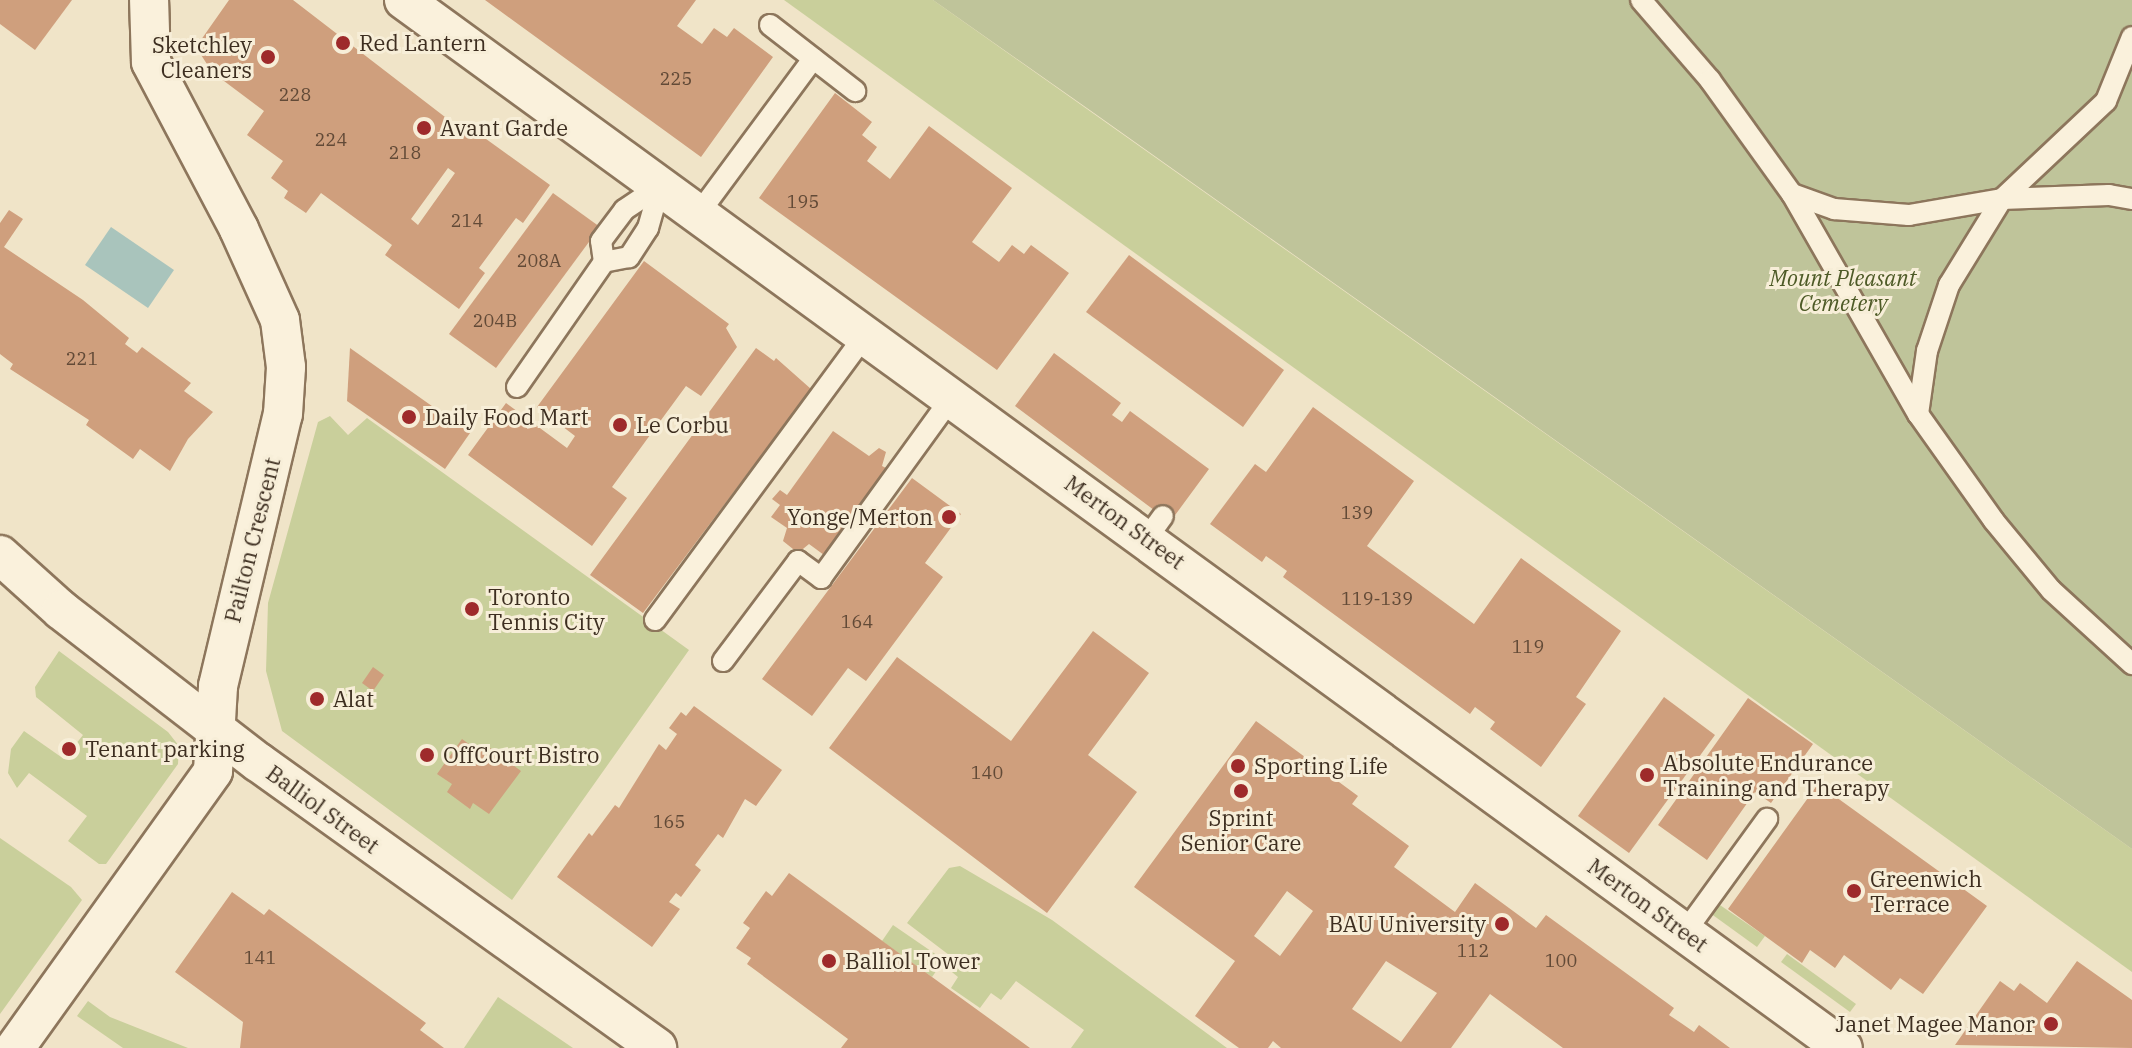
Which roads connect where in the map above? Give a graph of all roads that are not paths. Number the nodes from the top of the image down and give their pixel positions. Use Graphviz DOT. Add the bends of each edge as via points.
graph roads {
  1 [pos="149,0"];
  2 [pos="405,0"];
  3 [pos="1641,0"];
  4 [pos="770,25"];
  5 [pos="2132,37"];
  6 [pos="813,59"];
  7 [pos="855,91"];
  8 [pos="660,186"];
  9 [pos="1792,194"];
  10 [pos="2002,199"];
  11 [pos="2132,199"];
  12 [pos="699,213"];
  13 [pos="604,262"];
  14 [pos="866,334"];
  15 [pos="517,387"];
  16 [pos="952,397"];
  17 [pos="1918,414"];
  18 [pos="0,555"];
  19 [pos="655,620"];
  20 [pos="723,661"];
  21 [pos="2132,664"];
  22 [pos="216,729"];
  23 [pos="1767,819"];
  24 [pos="1685,932"];
  25 [pos="15,1048"];
  26 [pos="657,1048"];
  27 [pos="1843,1048"];
  1 -- 22 [label="street, Pailton Crescent" via="151,62 280,320 286,367 283,414 218,686"];
  2 -- 8 [label="street, Merton Street"];
  3 -- 9 [label="lane" via="1710,80"];
  4 -- 6 [label="lane"];
  5 -- 10 [label="lane" via="2106,101"];
  6 -- 7 [label="lane"];
  6 -- 12 [label="lane"];
  8 -- 12 [label="street, Merton Street"];
  8 -- 13 [label="lane" via="624,210 601,241"];
  8 -- 13 [label="lane" via="648,228 629,257"];
  9 -- 10 [label="lane" via="1834,209 1885,214"];
  9 -- 17 [label="lane"];
  10 -- 11 [label="lane"];
  10 -- 17 [label="lane" via="1949,285 1927,351"];
  12 -- 14 [label="street, Merton Street"];
  13 -- 15 [label="lane"];
  14 -- 16 [label="street, Merton Street"];
  14 -- 19 [label="lane"];
  16 -- 20 [label="lane" via="821,578 798,561"];
  16 -- 24 [label="street, Merton Street" via="1155,527"];
  17 -- 21 [label="lane" via="2051,590"];
  18 -- 22 [label="street, Balliol Street" via="61,610"];
  22 -- 25 [label="street, Pailton Crescent" via="213,771"];
  22 -- 26 [label="street, Balliol Street"];
  23 -- 24 [label="lane"];
  24 -- 27 [label="street, Merton Street"];
}
